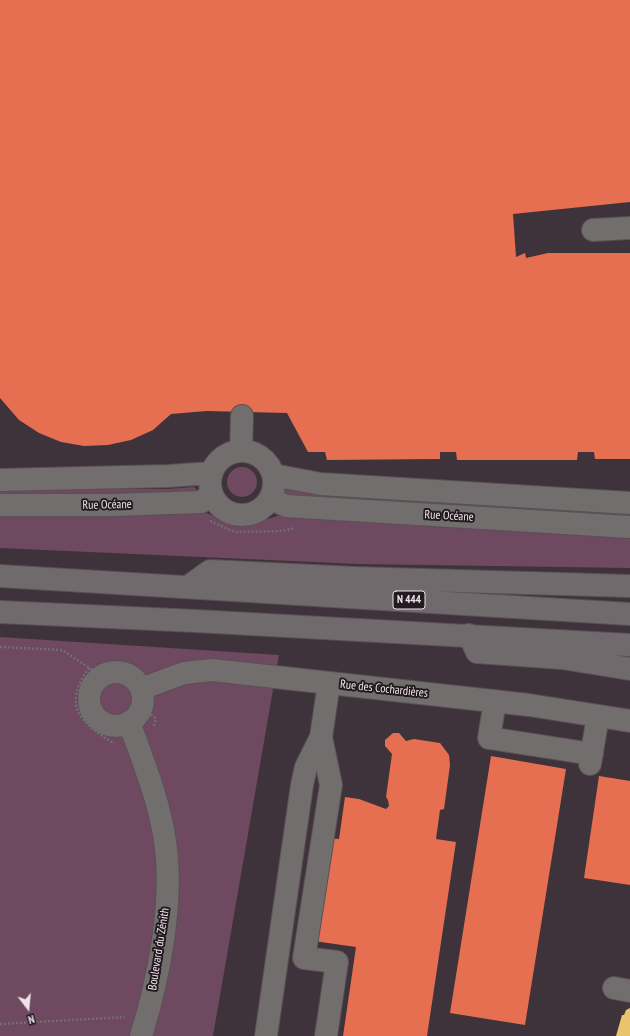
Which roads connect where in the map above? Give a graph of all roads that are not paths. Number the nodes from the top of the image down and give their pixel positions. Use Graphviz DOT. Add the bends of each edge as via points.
graph roads {
  1 [pos="630,228"];
  2 [pos="593,230"];
  3 [pos="242,416"];
  4 [pos="241,450"];
  5 [pos="273,475"];
  6 [pos="0,480"];
  7 [pos="212,483"];
  8 [pos="270,498"];
  9 [pos="630,503"];
  10 [pos="0,505"];
  11 [pos="630,527"];
  12 [pos="0,576"];
  13 [pos="630,586"];
  14 [pos="188,587"];
  15 [pos="0,612"];
  16 [pos="630,614"];
  17 [pos="469,635"];
  18 [pos="630,645"];
  19 [pos="630,669"];
  20 [pos="328,683"];
  21 [pos="141,689"];
  22 [pos="495,701"];
  23 [pos="598,716"];
  24 [pos="630,721"];
  25 [pos="133,732"];
  26 [pos="321,737"];
  27 [pos="136,1026"];
  28 [pos="266,1036"];
  29 [pos="326,1036"];
  1 -- 2 [label="street"];
  3 -- 4 [label="street"];
  4 -- 5 [label="street" via="266,461"];
  4 -- 7 [label="street" via="221,458"];
  5 -- 8 [label="street"];
  5 -- 9 [label="street, Rue Océane" via="321,484"];
  6 -- 7 [label="street" via="168,476"];
  7 -- 8 [label="street" via="217,502 234,514 254,512 263,507"];
  7 -- 10 [label="street, Rue Océane" via="201,502"];
  8 -- 11 [label="street, Rue Océane" via="286,506"];
  12 -- 14 [label="highway, N 444"];
  13 -- 14 [label="highway" via="362,579 210,571"];
  14 -- 16 [label="highway, N 444"];
  15 -- 17 [label="highway"];
  17 -- 18 [label="highway"];
  17 -- 19 [label="highway" via="477,652 562,658"];
  20 -- 21 [label="street, Rue des Cochardières" via="212,670 184,673"];
  20 -- 22 [label="street, Rue des Cochardières"];
  20 -- 26 [label="street"];
  21 -- 25 [label="street" via="142,706 134,718"];
  21 -- 25 [label="street" via="136,681 124,674 96,672 90,694 90,708 95,716 102,722 120,725"];
  22 -- 23 [label="street, Rue des Cochardières"];
  22 -- 23 [label="street" via="489,738 591,759"];
  23 -- 24 [label="street, Rue des Cochardières"];
  25 -- 27 [label="street, Boulevard du Zénith" via="154,790 165,842 168,893 163,941 147,1017"];
  26 -- 28 [label="street" via="306,767 302,785"];
  26 -- 29 [label="street" via="331,785 304,958 337,962"];
}
